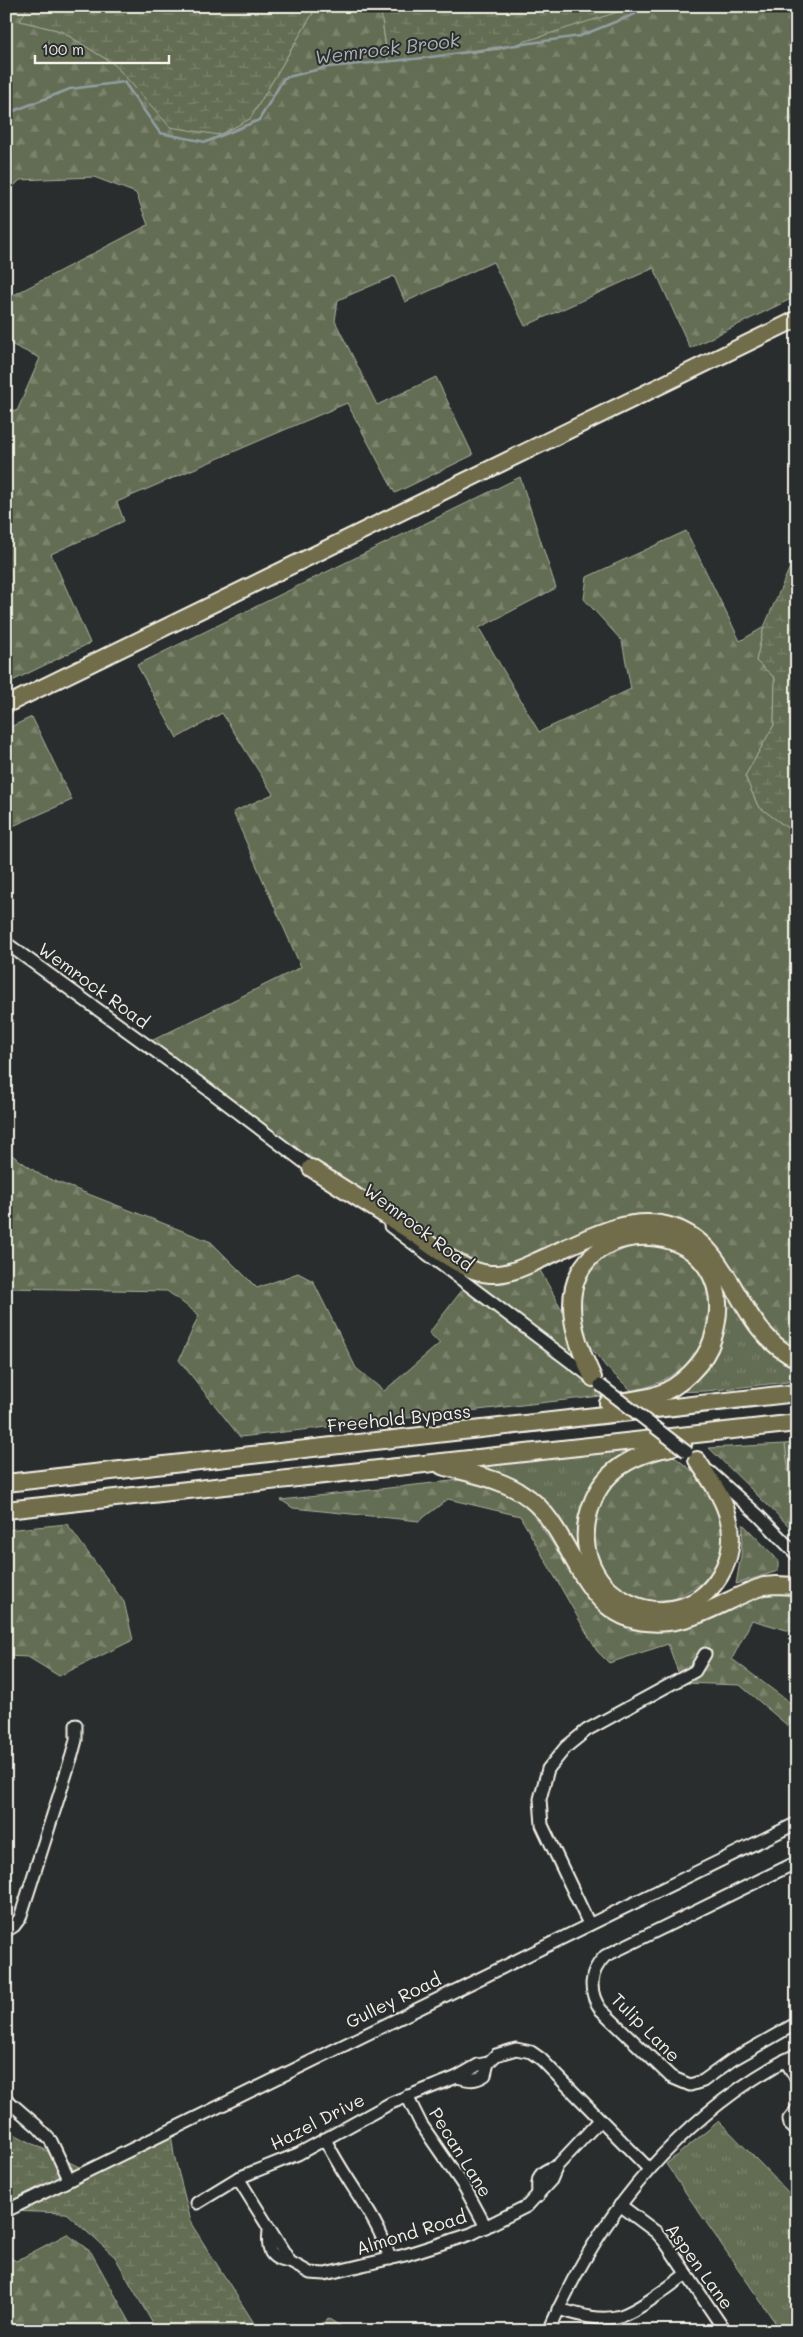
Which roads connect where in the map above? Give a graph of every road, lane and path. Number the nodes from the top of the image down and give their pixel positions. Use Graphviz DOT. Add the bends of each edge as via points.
graph roads {
  1 [pos="797,319"];
  2 [pos="6,705"];
  3 [pos="6,943"];
  4 [pos="311,1168"];
  5 [pos="797,1359"];
  6 [pos="596,1382"];
  7 [pos="797,1393"];
  8 [pos="797,1423"];
  9 [pos="797,1427"];
  10 [pos="455,1432"];
  11 [pos="692,1456"];
  12 [pos="435,1464"];
  13 [pos="6,1483"];
  14 [pos="6,1510"];
  15 [pos="797,1555"];
  16 [pos="797,1586"];
  17 [pos="705,1654"];
  18 [pos="76,1725"];
  19 [pos="797,1823"];
  20 [pos="796,1863"];
  21 [pos="589,1924"];
  22 [pos="6,1931"];
  23 [pos="797,2023"];
  24 [pos="797,2054"];
  25 [pos="785,2060"];
  26 [pos="797,2080"];
  27 [pos="407,2096"];
  28 [pos="6,2099"];
  29 [pos="797,2109"];
  30 [pos="600,2120"];
  31 [pos="797,2131"];
  32 [pos="325,2139"];
  33 [pos="649,2169"];
  34 [pos="238,2178"];
  35 [pos="70,2179"];
  36 [pos="197,2203"];
  37 [pos="620,2205"];
  38 [pos="6,2211"];
  39 [pos="486,2227"];
  40 [pos="390,2259"];
  41 [pos="686,2274"];
  42 [pos="558,2309"];
  43 [pos="549,2331"];
  44 [pos="725,2331"];
  1 -- 2 [label="main road"];
  3 -- 4 [label="street, Wemrock Road"];
  4 -- 5 [label="highway" via="454,1260 483,1273 512,1272 627,1224 655,1223 674,1227 692,1236 708,1250 758,1328 778,1348"];
  4 -- 6 [label="street, Wemrock Road"];
  6 -- 10 [label="highway" via="581,1351 572,1307 574,1290 585,1266 607,1246 632,1237 669,1240 692,1253 702,1262 713,1281 718,1314 716,1330 707,1352 688,1375 657,1395"];
  6 -- 11 [label="street, Wemrock Road, bridge"];
  7 -- 10 [label="highway, Freehold Bypass"];
  8 -- 12 [label="highway"];
  9 -- 11 [label="highway" via="645,1453 614,1470 592,1502 585,1542 599,1580 625,1602 650,1609 678,1607 702,1595 727,1562 730,1522 722,1500"];
  10 -- 13 [label="highway, Freehold Bypass"];
  11 -- 15 [label="street, Wemrock Road"];
  12 -- 14 [label="highway"];
  12 -- 16 [label="highway" via="495,1480 534,1503 550,1522 597,1597 630,1618 655,1623 677,1621 764,1586"];
  17 -- 21 [label="street" via="695,1671 587,1730 566,1746 548,1770 540,1799 542,1825"];
  18 -- 22 [label="street" via="72,1755 20,1918"];
  19 -- 21 [label="street, Gulley Road"];
  20 -- 23 [label="street, Tulip Lane" via="605,1956 596,1968 592,1982 595,2001 601,2010 671,2077 684,2084 703,2081 732,2060"];
  21 -- 35 [label="street, Gulley Road"];
  24 -- 25 [label="street"];
  25 -- 26 [label="street"];
  25 -- 33 [label="street" via="717,2105"];
  27 -- 30 [label="street, Hazel Drive" via="516,2049 541,2059"];
  27 -- 32 [label="street, Hazel Drive"];
  27 -- 39 [label="street, Pecan Lane"];
  28 -- 35 [label="street" via="51,2141"];
  29 -- 31 [label="street" via="789,2119"];
  30 -- 33 [label="street, Hazel Drive"];
  30 -- 39 [label="street, Almond Road" via="557,2166 538,2196 527,2206"];
  32 -- 34 [label="street, Hazel Drive" via="298,2154"];
  32 -- 40 [label="street" via="342,2172 376,2220"];
  33 -- 37 [label="street"];
  34 -- 36 [label="street, Hazel Drive"];
  34 -- 40 [label="street, Almond Road" via="290,2262 310,2273 325,2274"];
  35 -- 38 [label="street, Gulley Road"];
  37 -- 41 [label="street, Aspen Lane" via="656,2232"];
  37 -- 42 [label="street" via="588,2252"];
  39 -- 40 [label="street, Almond Road"];
  41 -- 42 [label="street" via="617,2317 580,2315"];
  41 -- 44 [label="street, Aspen Lane"];
  42 -- 43 [label="street"];
}
